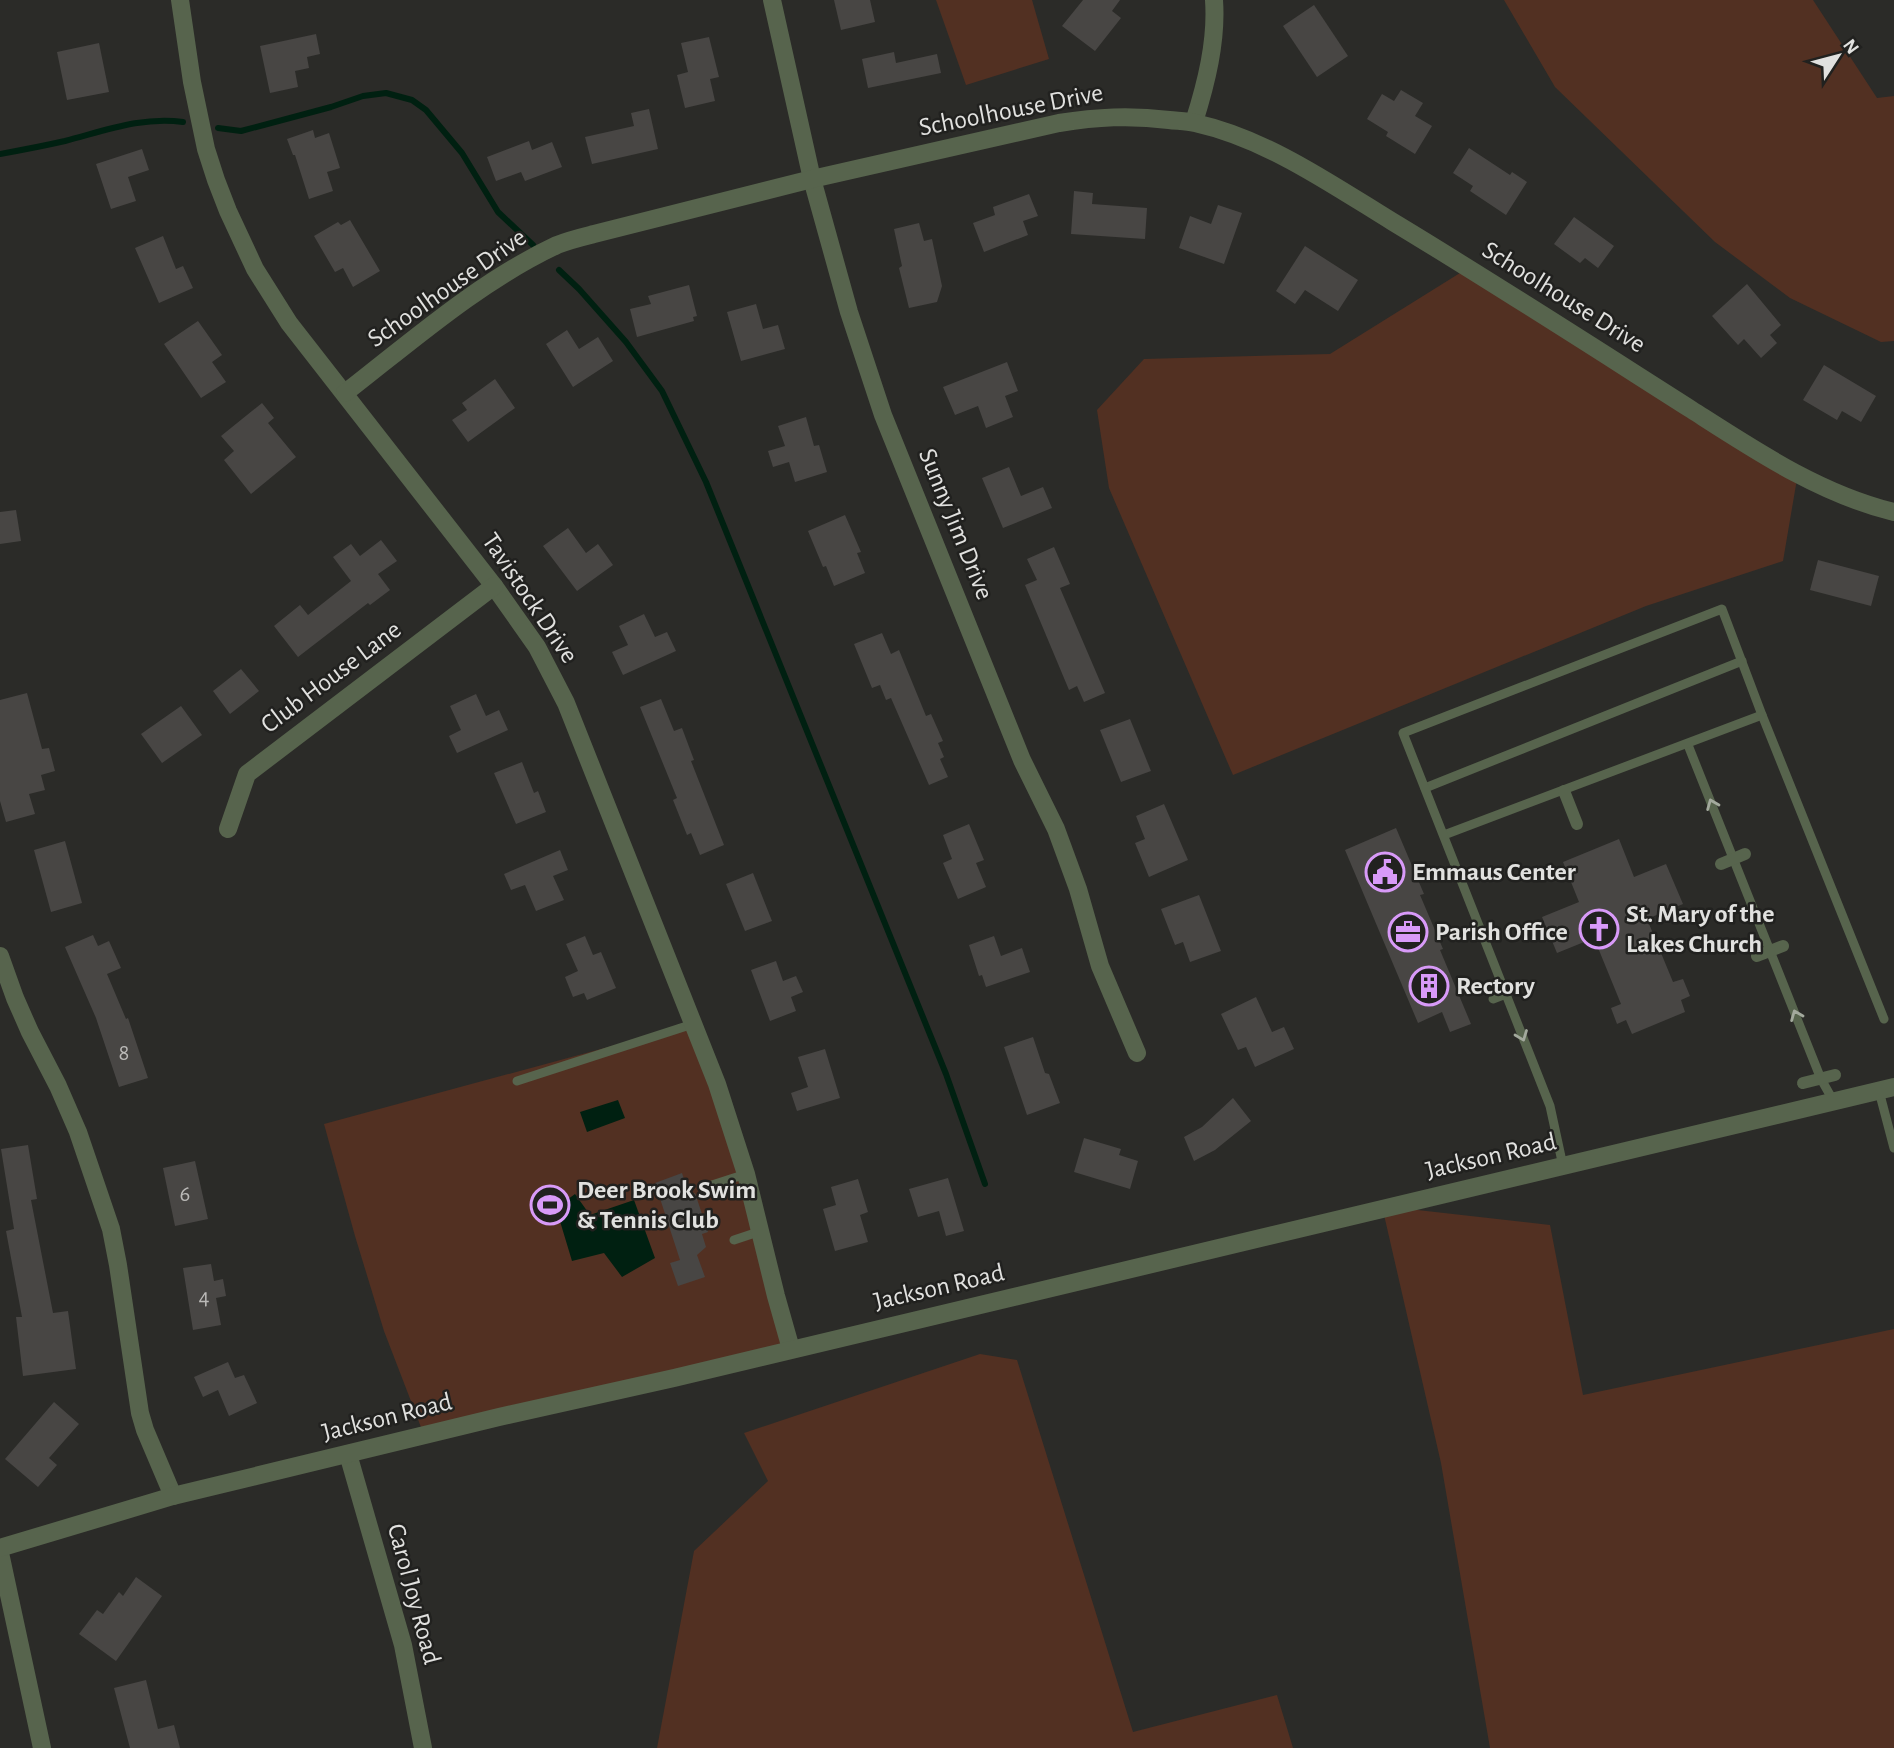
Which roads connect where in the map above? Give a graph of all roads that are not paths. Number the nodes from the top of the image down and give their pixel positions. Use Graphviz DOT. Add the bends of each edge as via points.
graph roads {
  1 [pos="180,0"];
  2 [pos="772,0"];
  3 [pos="1214,0"];
  4 [pos="1194,122"];
  5 [pos="812,179"];
  6 [pos="345,393"];
  7 [pos="1894,512"];
  8 [pos="494,586"];
  9 [pos="1742,661"];
  10 [pos="1762,715"];
  11 [pos="1688,745"];
  12 [pos="1425,788"];
  13 [pos="1564,791"];
  14 [pos="1577,824"];
  15 [pos="228,830"];
  16 [pos="1444,835"];
  17 [pos="1740,857"];
  18 [pos="1721,864"];
  19 [pos="1777,948"];
  20 [pos="0,956"];
  21 [pos="1758,956"];
  22 [pos="1506,994"];
  23 [pos="1493,999"];
  24 [pos="1884,1019"];
  25 [pos="693,1024"];
  26 [pos="1137,1053"];
  27 [pos="1835,1075"];
  28 [pos="1821,1079"];
  29 [pos="517,1080"];
  30 [pos="1802,1083"];
  31 [pos="1887,1089"];
  32 [pos="1834,1102"];
  33 [pos="1894,1148"];
  34 [pos="1563,1166"];
  35 [pos="746,1174"];
  36 [pos="712,1185"];
  37 [pos="761,1231"];
  38 [pos="734,1240"];
  39 [pos="791,1349"];
  40 [pos="348,1454"];
  41 [pos="173,1496"];
  42 [pos="0,1551"];
  43 [pos="42,1748"];
  44 [pos="423,1748"];
  1 -- 6 [label="street, Tavistock Drive" via="206,149 228,211 271,296"];
  2 -- 5 [label="street, Sunny Jim Drive"];
  3 -- 4 [label="street" via="1206,85"];
  4 -- 5 [label="street, Schoolhouse Drive" via="1087,118"];
  4 -- 7 [label="street, Schoolhouse Drive" via="1242,138 1309,172 1765,456 1830,491"];
  5 -- 6 [label="street, Schoolhouse Drive" via="560,244 510,270 448,312"];
  5 -- 26 [label="street, Sunny Jim Drive" via="883,415 1022,760 1056,830 1100,966"];
  6 -- 8 [label="street, Tavistock Drive"];
  8 -- 15 [label="street, Club House Lane" via="247,774"];
  8 -- 25 [label="street, Tavistock Drive" via="537,647 566,703"];
  9 -- 10 [label="lane"];
  9 -- 12 [label="lane"];
  9 -- 12 [label="lane" via="1722,609 1403,733"];
  10 -- 11 [label="lane"];
  10 -- 24 [label="lane"];
  11 -- 13 [label="lane"];
  17 -- 11 [label="lane, one-way"];
  12 -- 16 [label="lane"];
  13 -- 14 [label="street"];
  13 -- 16 [label="lane"];
  16 -- 22 [label="lane"];
  17 -- 18 [label="street"];
  17 -- 19 [label="lane"];
  19 -- 21 [label="street"];
  28 -- 19 [label="lane, one-way"];
  20 -- 41 [label="street" via="78,1132 111,1228 140,1413"];
  22 -- 23 [label="lane"];
  22 -- 34 [label="lane, one-way" via="1549,1106"];
  25 -- 29 [label="lane"];
  25 -- 35 [label="street, Tavistock Drive"];
  27 -- 28 [label="street"];
  28 -- 30 [label="street"];
  28 -- 32 [label="lane"];
  31 -- 32 [label="street, Jackson Road"];
  31 -- 33 [label="lane"];
  32 -- 34 [label="street, Jackson Road"];
  34 -- 39 [label="street, Jackson Road"];
  35 -- 36 [label="lane"];
  35 -- 37 [label="street, Tavistock Drive"];
  37 -- 38 [label="lane"];
  37 -- 39 [label="street, Tavistock Drive"];
  39 -- 40 [label="street, Jackson Road"];
  40 -- 41 [label="street, Jackson Road"];
  40 -- 44 [label="street, Carol Joy Road" via="403,1646"];
  41 -- 42 [label="street, Jackson Road"];
  42 -- 43 [label="street"];
}
